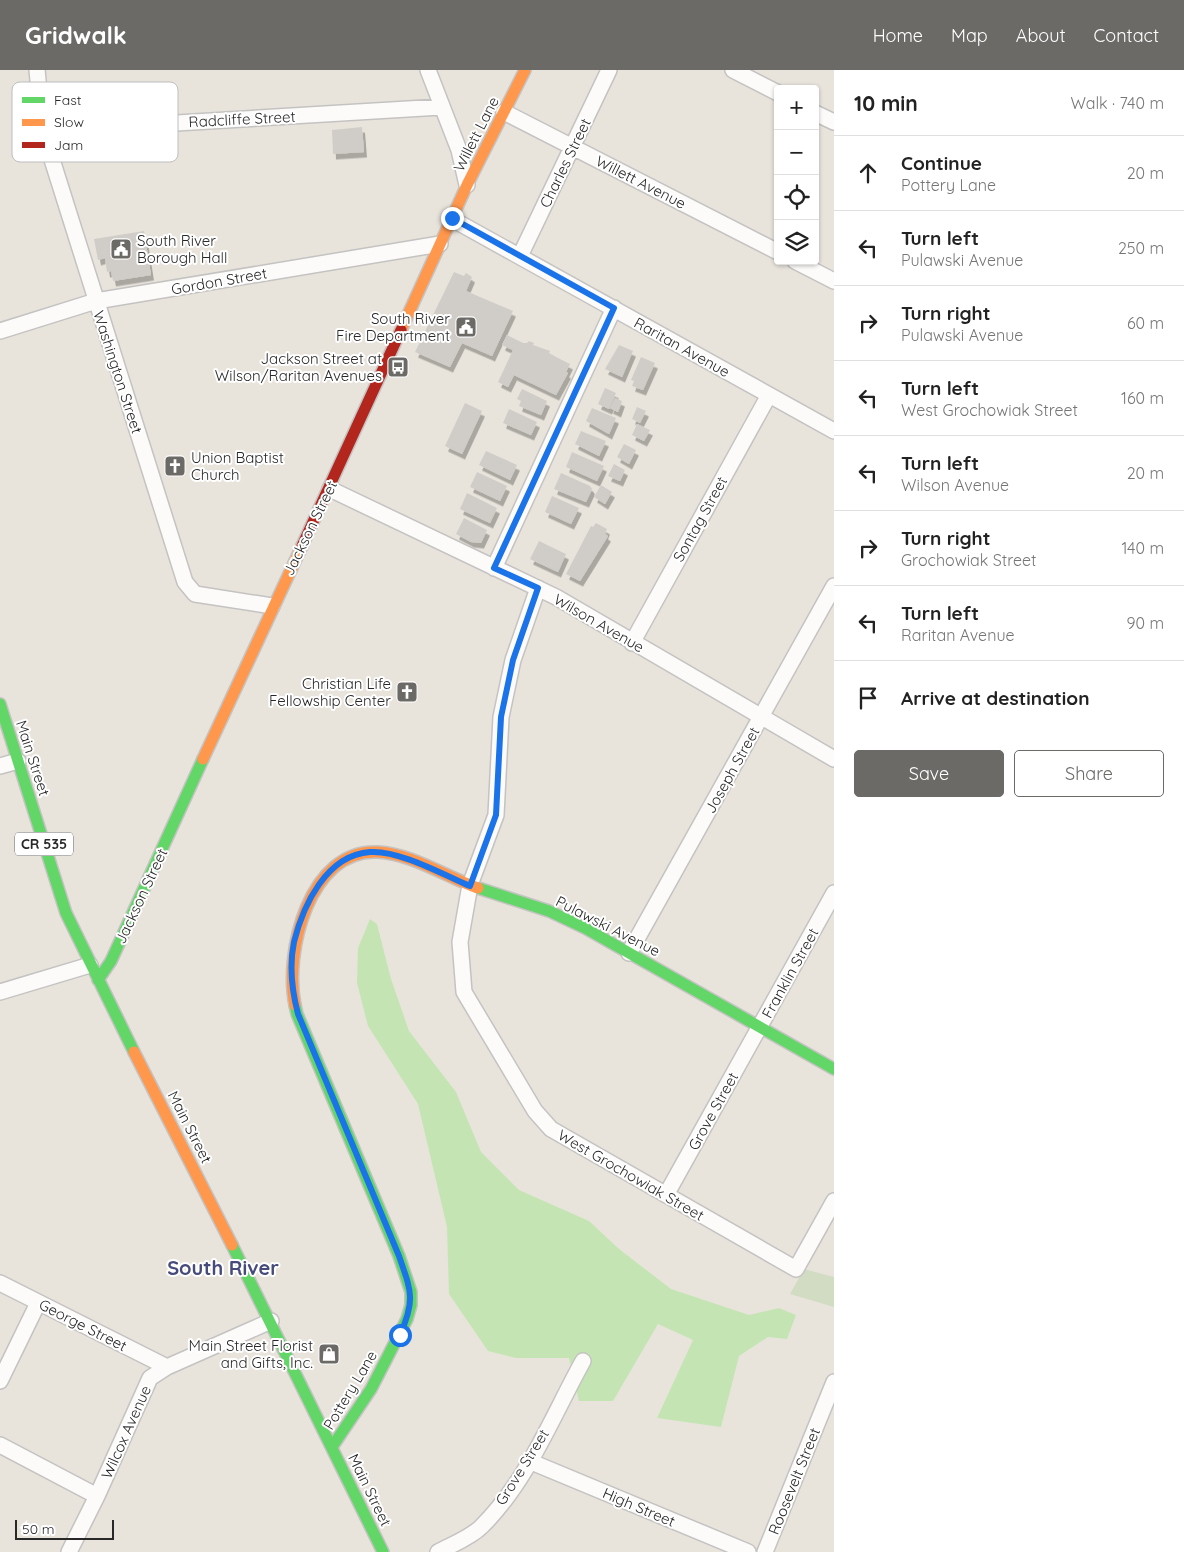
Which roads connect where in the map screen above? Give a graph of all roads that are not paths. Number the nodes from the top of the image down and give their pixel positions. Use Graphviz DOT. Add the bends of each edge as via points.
graph roads {
  1 [pos="428,70"];
  2 [pos="525,70"];
  3 [pos="609,70"];
  4 [pos="732,70"];
  5 [pos="774,91"];
  6 [pos="442,107"];
  7 [pos="504,112"];
  8 [pos="819,114"];
  9 [pos="834,122"];
  10 [pos="178,123"];
  11 [pos="573,146"];
  12 [pos="53,162"];
  13 [pos="467,185"];
  14 [pos="452,218"];
  15 [pos="440,244"];
  16 [pos="774,250"];
  17 [pos="520,256"];
  18 [pos="803,265"];
  19 [pos="834,281"];
  20 [pos="96,301"];
  21 [pos="614,308"];
  22 [pos="0,331"];
  23 [pos="769,395"];
  24 [pos="834,431"];
  25 [pos="330,489"];
  26 [pos="494,568"];
  27 [pos="834,586"];
  28 [pos="538,588"];
  29 [pos="272,606"];
  30 [pos="632,642"];
  31 [pos="0,704"];
  32 [pos="761,717"];
  33 [pos="834,759"];
  34 [pos="18,761"];
  35 [pos="0,766"];
  36 [pos="470,886"];
  37 [pos="834,893"];
  38 [pos="629,953"];
  39 [pos="90,965"];
  40 [pos="98,980"];
  41 [pos="0,992"];
  42 [pos="760,1027"];
  43 [pos="834,1069"];
  44 [pos="666,1195"];
  45 [pos="834,1201"];
  46 [pos="0,1283"];
  47 [pos="411,1292"];
  48 [pos="38,1303"];
  49 [pos="271,1321"];
  50 [pos="583,1361"];
  51 [pos="167,1367"];
  52 [pos="0,1381"];
  53 [pos="834,1382"];
  54 [pos="0,1445"];
  55 [pos="332,1447"];
  56 [pos="529,1461"];
  57 [pos="97,1496"];
  58 [pos="69,1552"];
  59 [pos="383,1552"];
  60 [pos="438,1552"];
  61 [pos="748,1552"];
  62 [pos="765,1552"];
  1 -- 6 [label="street"];
  2 -- 7 [label="street, Willett Lane"];
  3 -- 11 [label="street, Charles Street"];
  4 -- 5 [label="street"];
  6 -- 10 [label="street, Radcliffe Street"];
  6 -- 13 [label="street" via="459,150"];
  7 -- 11 [label="street, Willett Avenue"];
  7 -- 13 [label="street, Willett Lane"];
  8 -- 9 [label="street"];
  11 -- 16 [label="street, Willett Avenue"];
  11 -- 17 [label="street, Charles Street"];
  12 -- 20 [label="street, Washington Street"];
  13 -- 14 [label="street, Jackson Street"];
  14 -- 15 [label="street, Jackson Street"];
  14 -- 17 [label="street, Raritan Avenue"];
  15 -- 20 [label="street, Gordon Street"];
  15 -- 25 [label="street, Jackson Street"];
  17 -- 21 [label="street, Raritan Avenue"];
  18 -- 19 [label="street"];
  20 -- 22 [label="street, Gordon Street"];
  20 -- 29 [label="street, Washington Street" via="185,582 195,594"];
  21 -- 23 [label="street, Raritan Avenue"];
  21 -- 26 [label="street"];
  23 -- 24 [label="street, Raritan Avenue"];
  23 -- 30 [label="street, Sontag Street"];
  25 -- 26 [label="street, Wilson Avenue"];
  25 -- 29 [label="street, Jackson Street"];
  26 -- 28 [label="street, Wilson Avenue"];
  27 -- 32 [label="street, Joseph Street"];
  28 -- 30 [label="street, Wilson Avenue"];
  28 -- 36 [label="street, West Grochowiak Street" via="513,660 501,717 496,815"];
  29 -- 40 [label="street, Jackson Street" via="111,961"];
  30 -- 32 [label="street, Wilson Avenue"];
  31 -- 34 [label="street, Main Street / CR 535"];
  32 -- 33 [label="street, Wilson Avenue"];
  32 -- 38 [label="street, Joseph Street"];
  34 -- 35 [label="street"];
  34 -- 39 [label="street, Main Street / CR 535" via="66,913"];
  36 -- 38 [label="street, Pulawski Avenue" via="561,916"];
  36 -- 44 [label="street, West Grochowiak Street" via="460,942 464,992 535,1111 551,1129"];
  36 -- 47 [label="street, Pulawski Avenue" via="396,856 371,852 359,854 343,861 317,887 308,902 294,943 291,978 298,1014"];
  37 -- 42 [label="street, Franklin Street"];
  38 -- 42 [label="street, Pulawski Avenue"];
  39 -- 40 [label="street, Main Street / CR 535"];
  39 -- 41 [label="street"];
  40 -- 49 [label="street, Main Street / CR 535"];
  42 -- 43 [label="street, Pulawski Avenue"];
  42 -- 44 [label="street, Grove Street"];
  44 -- 45 [label="street, West Grochowiak Street" via="796,1269"];
  46 -- 48 [label="street, George Street"];
  47 -- 55 [label="street, Pottery Lane" via="411,1305 400,1335 371,1389"];
  48 -- 51 [label="street, George Street"];
  48 -- 52 [label="street"];
  49 -- 51 [label="street, Wilcox Avenue"];
  49 -- 55 [label="street, Main Street / CR 535"];
  50 -- 56 [label="street, Grove Street"];
  51 -- 57 [label="street, Wilcox Avenue" via="150,1378"];
  53 -- 62 [label="street, Roosevelt Street"];
  54 -- 57 [label="street"];
  55 -- 59 [label="street, Main Street / CR 535"];
  56 -- 60 [label="street, Grove Street" via="508,1496 480,1529"];
  56 -- 61 [label="street, High Street"];
  57 -- 58 [label="street, Wilcox Avenue"];
}
